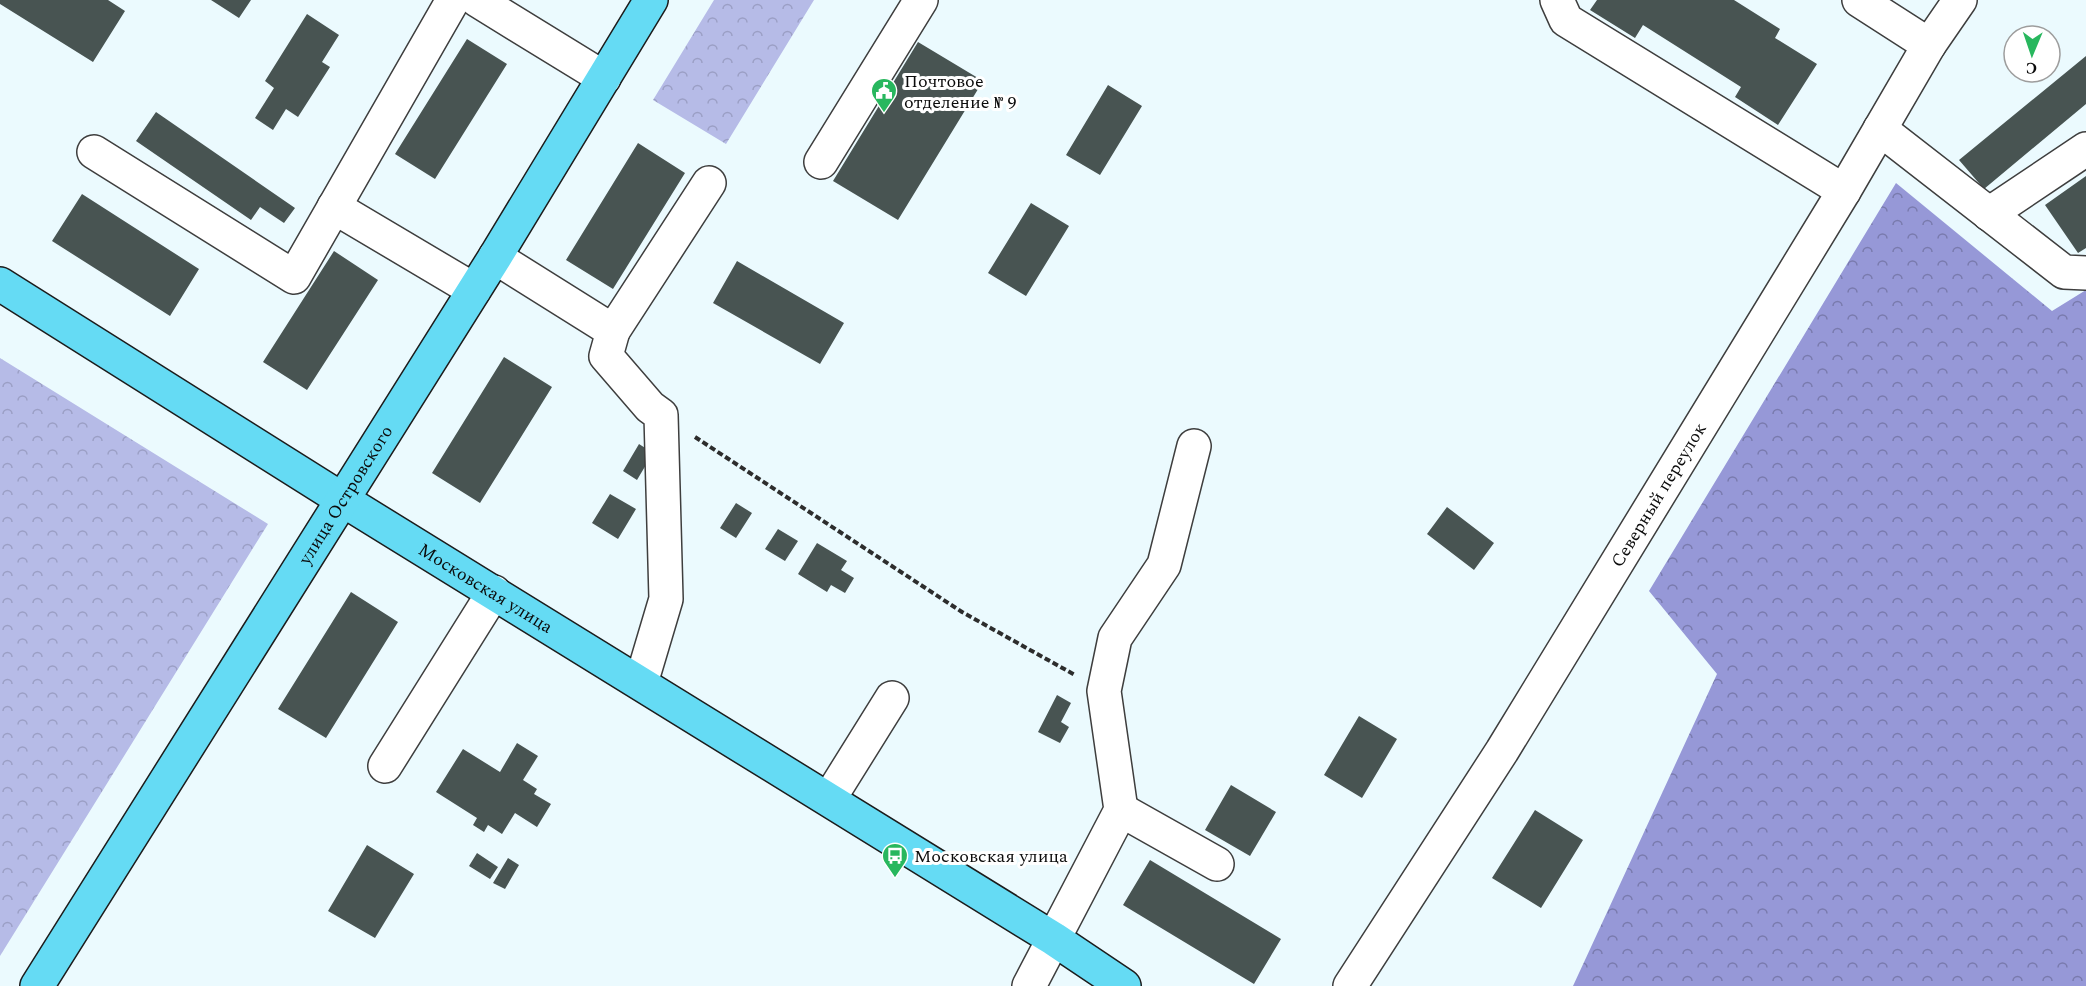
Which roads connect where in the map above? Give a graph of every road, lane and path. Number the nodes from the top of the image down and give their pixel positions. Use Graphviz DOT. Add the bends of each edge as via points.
graph roads {
  1 [pos="453,0"];
  2 [pos="477,0"];
  3 [pos="651,0"];
  4 [pos="921,0"];
  5 [pos="1557,0"];
  6 [pos="1859,0"];
  7 [pos="1960,0"];
  8 [pos="1929,45"];
  9 [pos="604,78"];
  10 [pos="1880,129"];
  11 [pos="2086,149"];
  12 [pos="94,152"];
  13 [pos="822,162"];
  14 [pos="709,183"];
  15 [pos="1844,191"];
  16 [pos="334,207"];
  17 [pos="1989,214"];
  18 [pos="495,257"];
  19 [pos="2086,273"];
  20 [pos="0,284"];
  21 [pos="474,290"];
  22 [pos="613,331"];
  23 [pos="661,415"];
  24 [pos="1194,446"];
  25 [pos="344,500"];
  26 [pos="494,592"];
  27 [pos="641,683"];
  28 [pos="1104,691"];
  29 [pos="892,698"];
  30 [pos="385,766"];
  31 [pos="829,799"];
  32 [pos="1121,810"];
  33 [pos="1217,864"];
  34 [pos="1054,939"];
  35 [pos="37,986"];
  36 [pos="1029,986"];
  37 [pos="1124,986"];
  38 [pos="1350,986"];
  1 -- 16 [label="street"];
  2 -- 9 [label="street"];
  3 -- 9 [label="main road, улица Островского"];
  4 -- 13 [label="street"];
  5 -- 15 [label="street" via="1566,20"];
  6 -- 8 [label="street"];
  7 -- 8 [label="street, Северный переулок"];
  8 -- 10 [label="street, Северный переулок"];
  9 -- 18 [label="main road, улица Островского"];
  10 -- 15 [label="street, Северный переулок"];
  10 -- 17 [label="street"];
  11 -- 17 [label="street"];
  12 -- 16 [label="street" via="294,277"];
  14 -- 22 [label="street"];
  15 -- 38 [label="street, Северный переулок" via="1502,751"];
  16 -- 21 [label="street"];
  17 -- 19 [label="street" via="2064,273"];
  18 -- 21 [label="main road, улица Островского"];
  18 -- 22 [label="street"];
  20 -- 25 [label="main road, Московская улица"];
  21 -- 25 [label="main road, улица Островского"];
  22 -- 23 [label="street" via="606,356 650,408"];
  23 -- 27 [label="street" via="666,599"];
  23 -- 28 [label="path" via="962,612"];
  24 -- 28 [label="street" via="1164,565 1115,638"];
  25 -- 26 [label="main road, Московская улица"];
  25 -- 35 [label="main road, улица Островского"];
  26 -- 27 [label="main road, Московская улица"];
  26 -- 30 [label="street"];
  27 -- 31 [label="main road, Московская улица"];
  28 -- 32 [label="street"];
  29 -- 31 [label="street"];
  31 -- 34 [label="main road, Московская улица"];
  32 -- 33 [label="street"];
  32 -- 34 [label="street"];
  34 -- 36 [label="street"];
  34 -- 37 [label="main road, Московская улица"];
}
